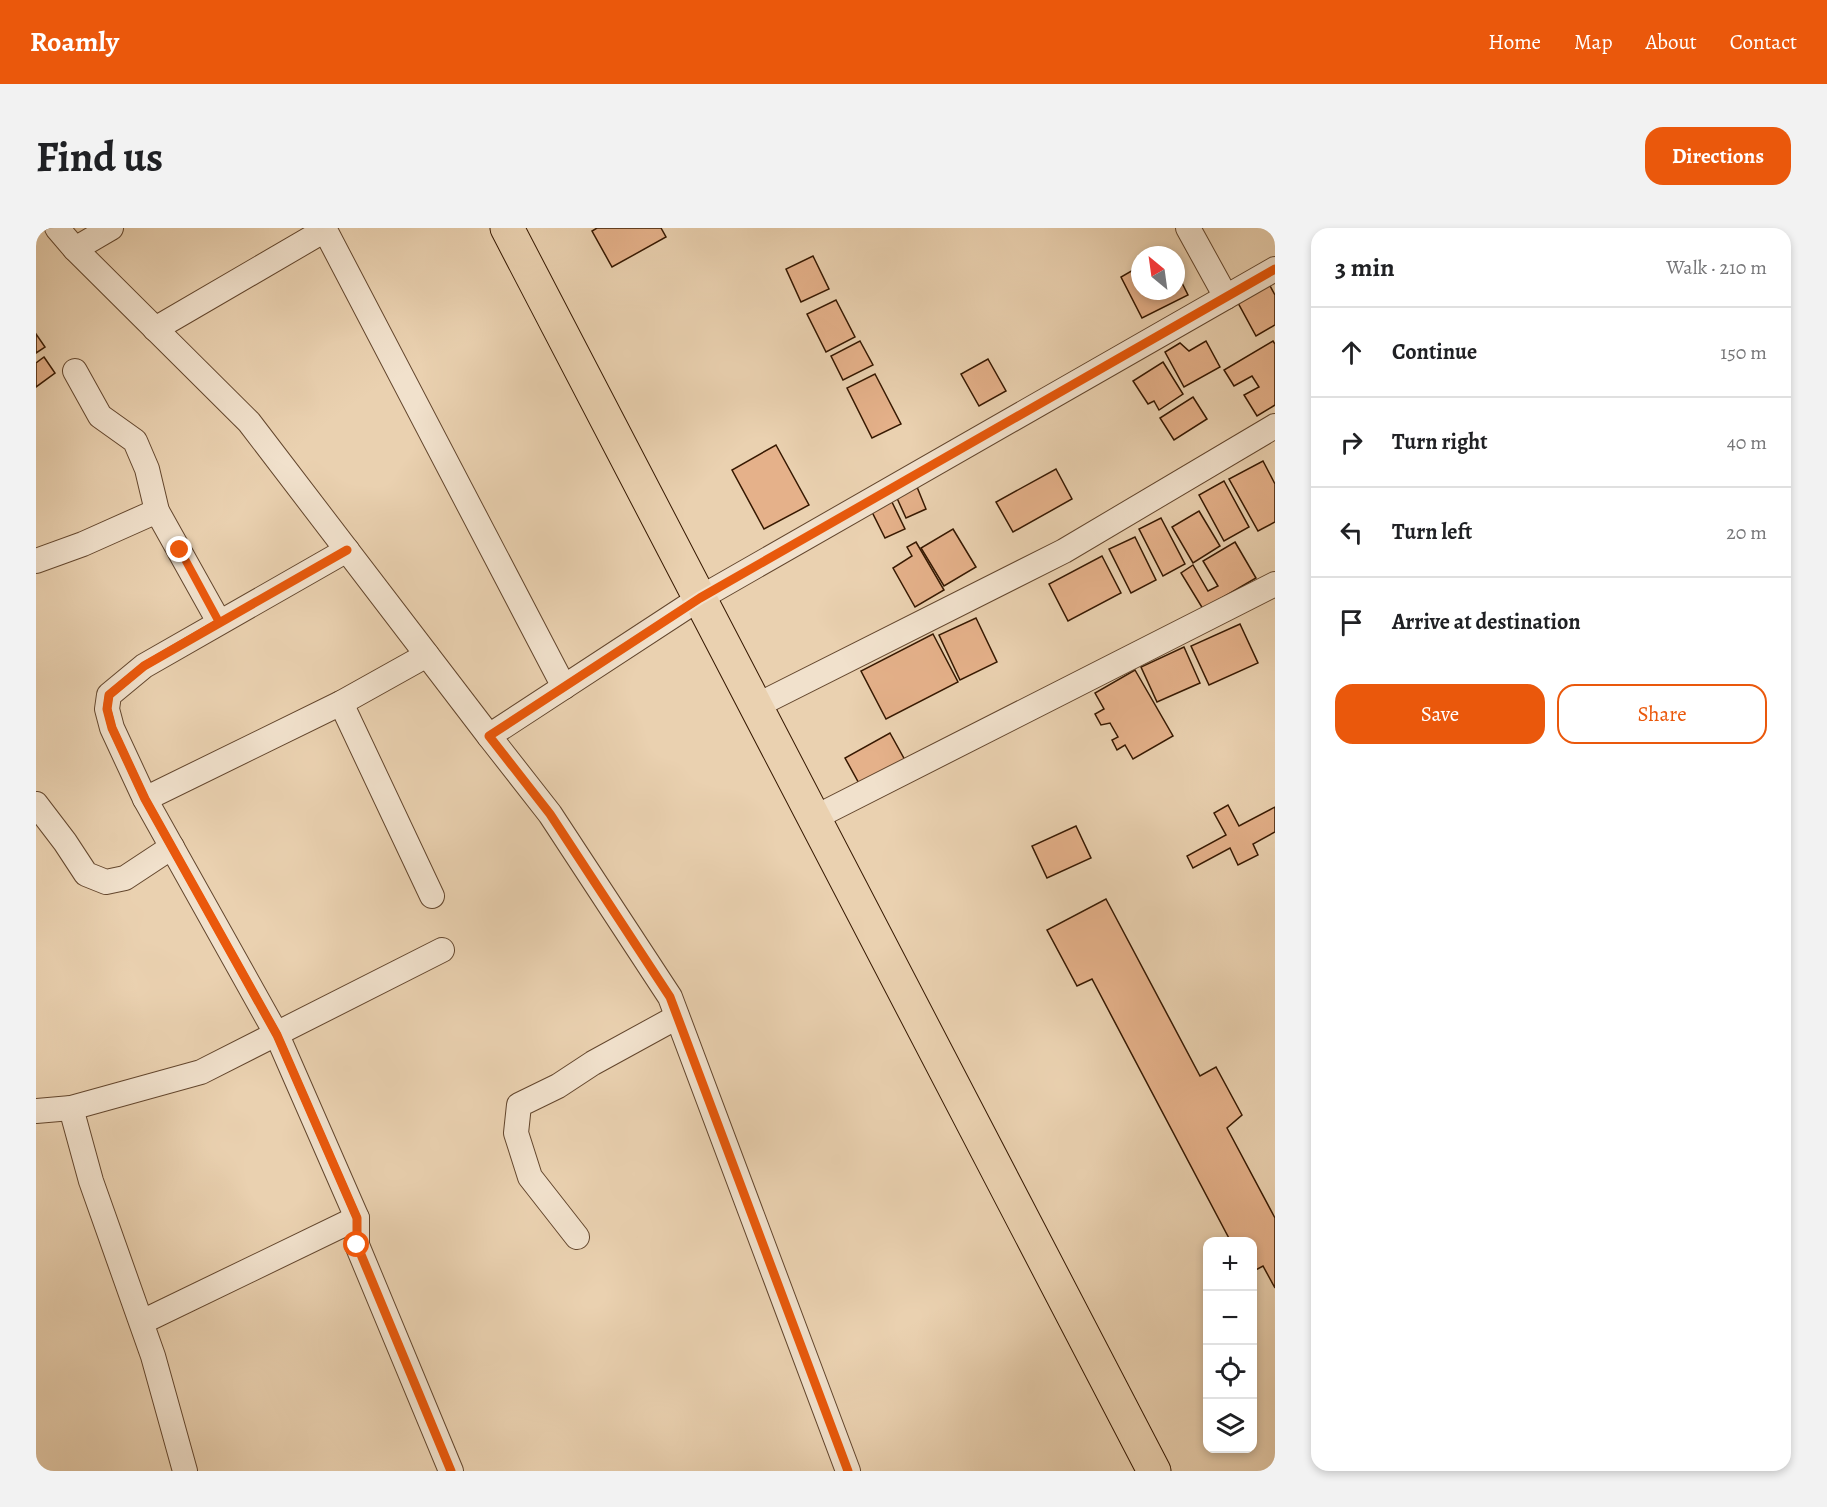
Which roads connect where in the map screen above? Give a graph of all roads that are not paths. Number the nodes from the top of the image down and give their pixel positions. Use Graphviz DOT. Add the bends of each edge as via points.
graph roads {
  1 [pos="57,228"];
  2 [pos="111,228"];
  3 [pos="507,228"];
  4 [pos="1188,228"];
  5 [pos="324,229"];
  6 [pos="75,249"];
  7 [pos="1275,269"];
  8 [pos="1226,297"];
  9 [pos="155,329"];
  10 [pos="75,371"];
  11 [pos="1275,426"];
  12 [pos="157,511"];
  13 [pos="347,550"];
  14 [pos="36,561"];
  15 [pos="1275,584"];
  16 [pos="700,598"];
  17 [pos="219,622"];
  18 [pos="427,655"];
  19 [pos="564,687"];
  20 [pos="340,703"];
  21 [pos="756,706"];
  22 [pos="489,736"];
  23 [pos="145,799"];
  24 [pos="36,804"];
  25 [pos="814,818"];
  26 [pos="172,847"];
  27 [pos="432,896"];
  28 [pos="442,950"];
  29 [pos="677,1017"];
  30 [pos="277,1035"];
  31 [pos="71,1108"];
  32 [pos="36,1111"];
  33 [pos="357,1218"];
  34 [pos="577,1237"];
  35 [pos="141,1322"];
  36 [pos="184,1471"];
  37 [pos="451,1471"];
  38 [pos="848,1471"];
  39 [pos="1154,1471"];
  1 -- 6 [label="street"];
  2 -- 6 [label="street"];
  3 -- 16 [label="highway"];
  4 -- 8 [label="street"];
  5 -- 9 [label="street"];
  5 -- 19 [label="street"];
  6 -- 9 [label="street"];
  7 -- 8 [label="street"];
  8 -- 16 [label="street"];
  9 -- 13 [label="street" via="249,422"];
  10 -- 12 [label="street" via="100,416 135,441 147,469"];
  11 -- 21 [label="street" via="1064,551"];
  12 -- 14 [label="street"];
  12 -- 17 [label="street"];
  13 -- 17 [label="street"];
  13 -- 18 [label="street"];
  15 -- 25 [label="street"];
  16 -- 19 [label="street"];
  16 -- 21 [label="highway"];
  17 -- 23 [label="street" via="144,666 109,695 107,708 112,728"];
  18 -- 20 [label="street"];
  18 -- 22 [label="street"];
  19 -- 22 [label="street"];
  20 -- 23 [label="street"];
  20 -- 27 [label="street"];
  21 -- 25 [label="highway"];
  22 -- 29 [label="street" via="550,814 670,998"];
  23 -- 26 [label="street"];
  24 -- 26 [label="street" via="86,874 106,882 125,878"];
  25 -- 39 [label="highway"];
  26 -- 30 [label="street"];
  28 -- 30 [label="street"];
  29 -- 34 [label="street" via="519,1105 516,1133 530,1177"];
  29 -- 38 [label="street"];
  30 -- 31 [label="street" via="201,1072"];
  30 -- 33 [label="street"];
  31 -- 32 [label="street"];
  31 -- 35 [label="street" via="91,1181"];
  33 -- 35 [label="street"];
  33 -- 37 [label="street" via="357,1245"];
  35 -- 36 [label="street"];
}
